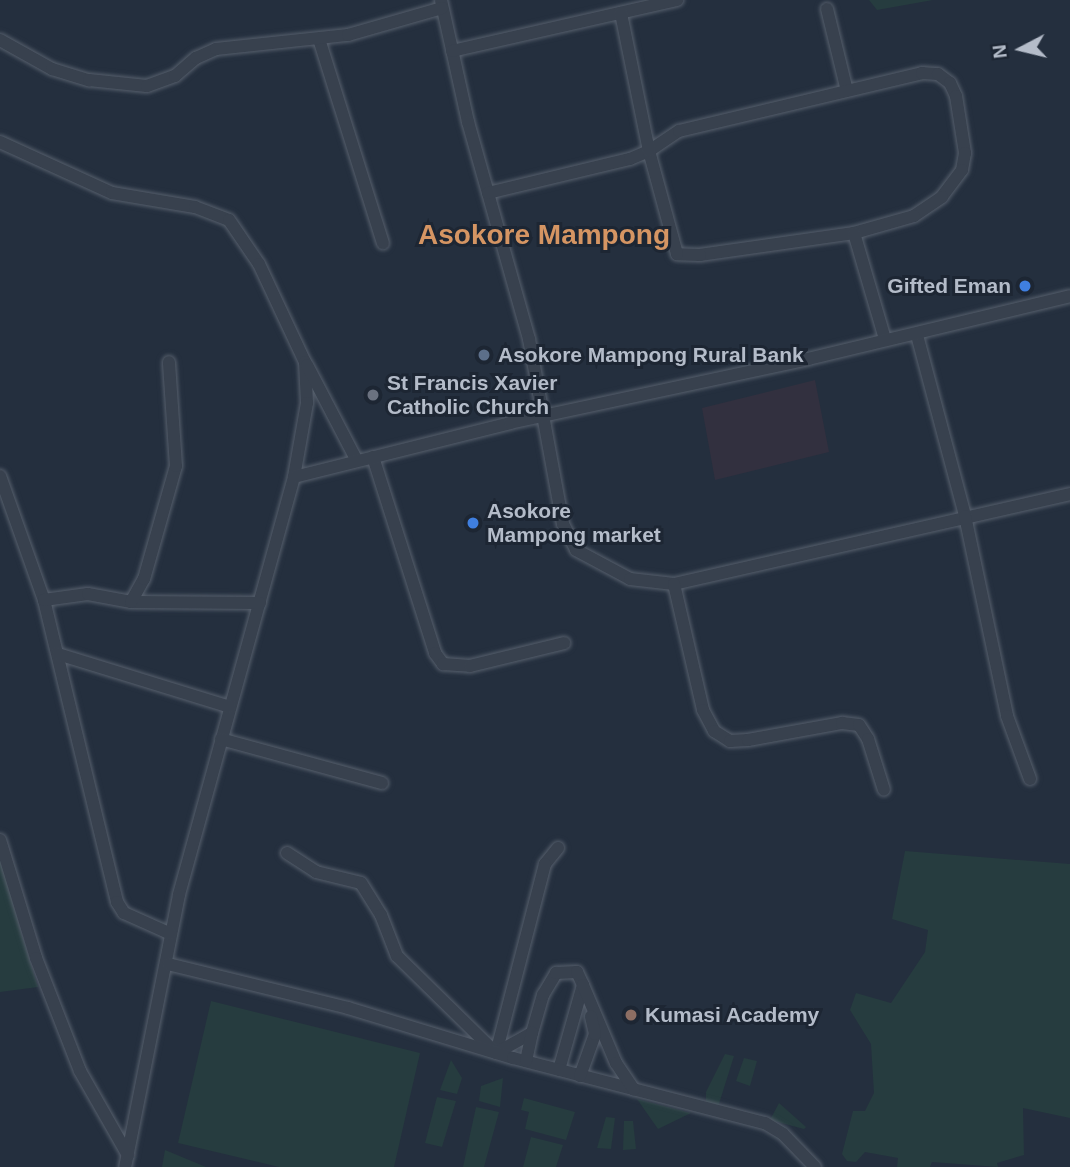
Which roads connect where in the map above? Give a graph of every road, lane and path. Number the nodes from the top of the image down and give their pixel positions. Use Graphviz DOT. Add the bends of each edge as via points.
graph roads {
  1 [pos="677,0"];
  2 [pos="441,4"];
  3 [pos="827,9"];
  4 [pos="621,13"];
  5 [pos="319,39"];
  6 [pos="0,40"];
  7 [pos="452,51"];
  8 [pos="847,91"];
  9 [pos="0,142"];
  10 [pos="649,151"];
  11 [pos="488,193"];
  12 [pos="854,233"];
  13 [pos="383,243"];
  14 [pos="1070,296"];
  15 [pos="916,335"];
  16 [pos="886,339"];
  17 [pos="169,362"];
  18 [pos="305,362"];
  19 [pos="542,416"];
  20 [pos="373,457"];
  21 [pos="357,461"];
  22 [pos="0,476"];
  23 [pos="294,477"];
  24 [pos="1070,494"];
  25 [pos="964,516"];
  26 [pos="674,584"];
  27 [pos="44,600"];
  28 [pos="131,602"];
  29 [pos="260,603"];
  30 [pos="564,643"];
  31 [pos="58,654"];
  32 [pos="230,707"];
  33 [pos="221,738"];
  34 [pos="1030,779"];
  35 [pos="382,783"];
  36 [pos="884,790"];
  37 [pos="0,840"];
  38 [pos="558,849"];
  39 [pos="287,853"];
  40 [pos="171,934"];
  41 [pos="168,964"];
  42 [pos="583,985"];
  43 [pos="532,1033"];
  44 [pos="496,1053"];
  45 [pos="526,1061"];
  46 [pos="559,1070"];
  47 [pos="580,1076"];
  48 [pos="634,1090"];
  49 [pos="127,1161"];
  50 [pos="815,1167"];
  1 -- 4 [label="street"];
  2 -- 5 [label="street"];
  2 -- 7 [label="street"];
  3 -- 8 [label="street"];
  4 -- 7 [label="street"];
  4 -- 10 [label="street"];
  5 -- 6 [label="street" via="216,49 195,58 175,76 147,86 89,80 52,69"];
  5 -- 13 [label="street"];
  7 -- 11 [label="street"];
  8 -- 10 [label="street" via="678,131"];
  8 -- 12 [label="street" via="922,73 937,75 950,83 956,96 965,153 953,183 928,209"];
  9 -- 18 [label="street" via="112,193 195,207 229,220 259,264"];
  10 -- 11 [label="street"];
  10 -- 12 [label="street" via="677,254 700,255"];
  11 -- 19 [label="street" via="529,339"];
  12 -- 16 [label="street"];
  14 -- 15 [label="street"];
  15 -- 16 [label="street"];
  15 -- 25 [label="street"];
  16 -- 19 [label="street"];
  17 -- 28 [label="street" via="176,466 144,579"];
  18 -- 21 [label="street"];
  18 -- 23 [label="street" via="306,403"];
  19 -- 20 [label="street"];
  19 -- 26 [label="street" via="563,524 576,550 630,579"];
  20 -- 21 [label="street"];
  20 -- 30 [label="street" via="435,653 443,664 470,666"];
  21 -- 23 [label="street"];
  22 -- 27 [label="street"];
  23 -- 29 [label="street"];
  24 -- 25 [label="street"];
  25 -- 26 [label="street"];
  25 -- 34 [label="street" via="1007,716"];
  26 -- 36 [label="street" via="703,710 714,731 730,741 842,723 859,726 869,739"];
  27 -- 28 [label="street" via="88,594"];
  27 -- 31 [label="street"];
  28 -- 29 [label="street"];
  29 -- 32 [label="street"];
  31 -- 32 [label="street"];
  31 -- 40 [label="street" via="117,902 124,913"];
  32 -- 33 [label="street"];
  33 -- 35 [label="street"];
  33 -- 40 [label="street"];
  37 -- 49 [label="street" via="36,958 76,1059"];
  38 -- 44 [label="street" via="545,864"];
  39 -- 44 [label="street" via="316,872 361,883 381,915 397,956"];
  40 -- 41 [label="street"];
  41 -- 44 [label="street" via="348,1008"];
  41 -- 49 [label="street"];
  42 -- 43 [label="street" via="578,972 556,974 543,995"];
  42 -- 46 [label="street"];
  42 -- 47 [label="street" via="595,1034"];
  42 -- 48 [label="street" via="616,1063"];
  43 -- 44 [label="street"];
  43 -- 45 [label="street"];
  44 -- 45 [label="street"];
  45 -- 46 [label="street"];
  46 -- 47 [label="street"];
  47 -- 48 [label="street"];
  48 -- 50 [label="street" via="765,1123 783,1133"];
}
